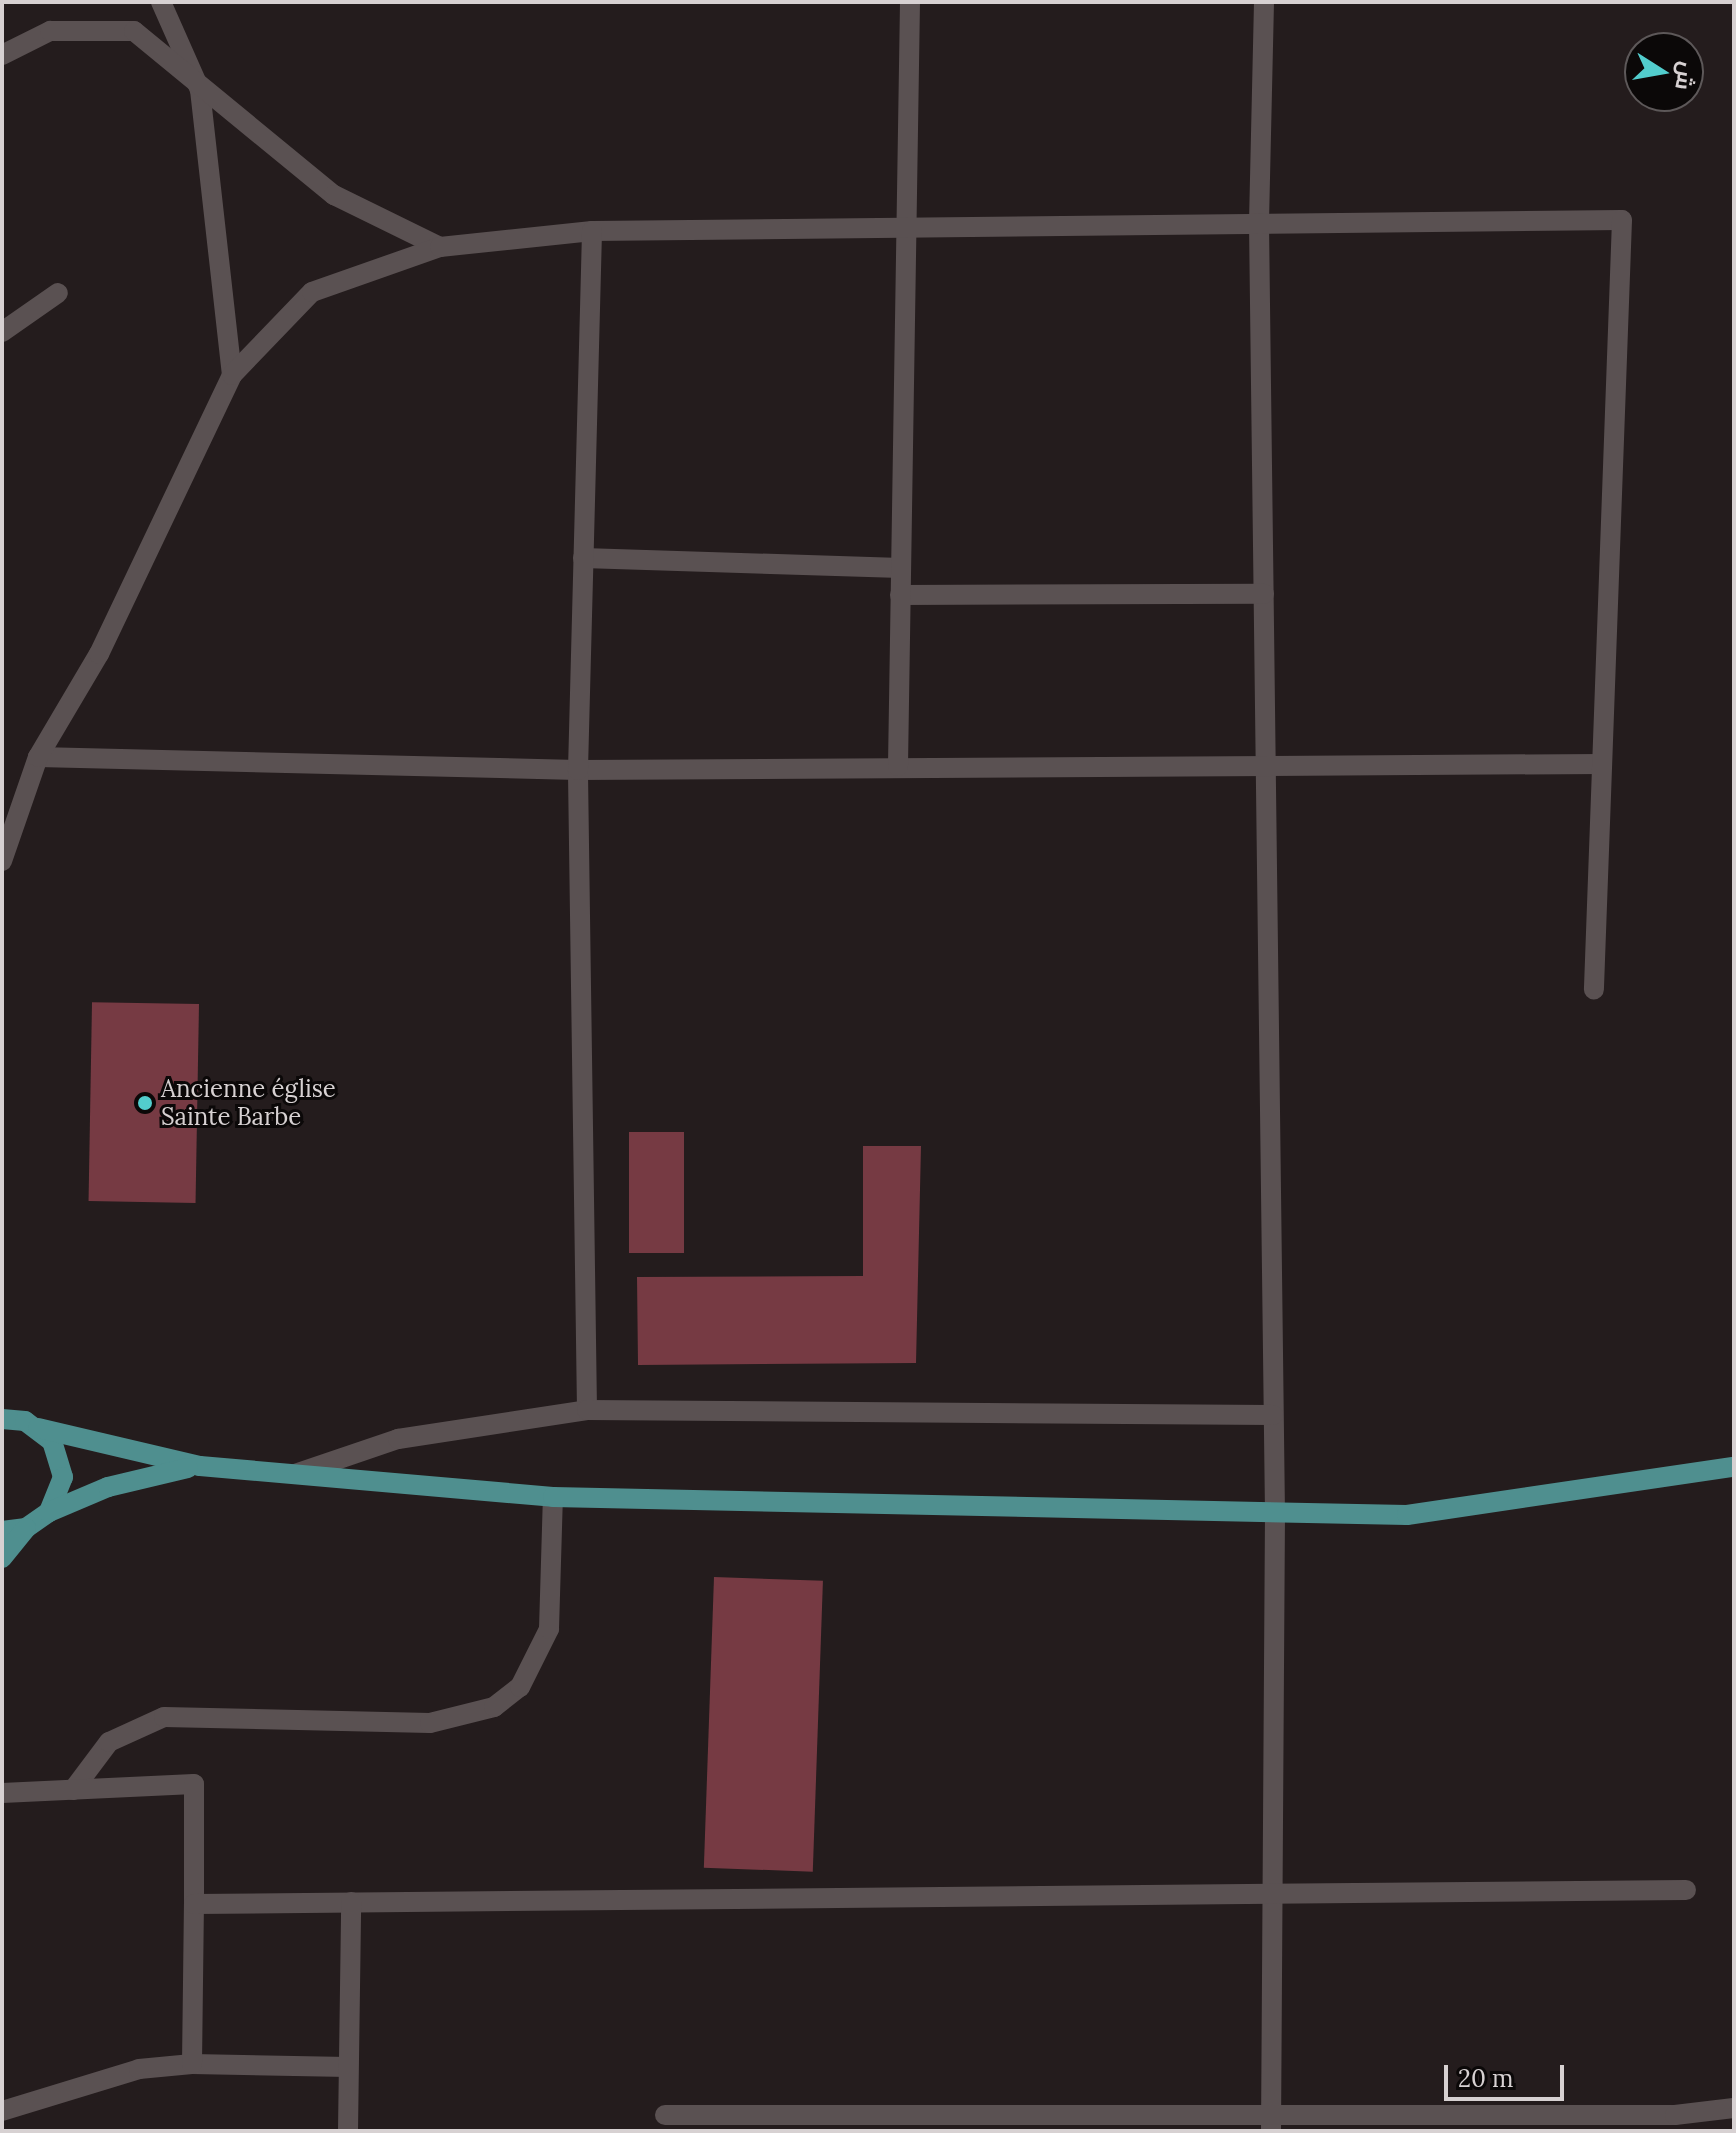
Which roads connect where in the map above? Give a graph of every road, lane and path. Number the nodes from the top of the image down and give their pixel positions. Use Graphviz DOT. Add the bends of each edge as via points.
graph roads {
  1 [pos="161,2"];
  2 [pos="910,2"];
  3 [pos="1264,2"];
  4 [pos="2,55"];
  5 [pos="200,90"];
  6 [pos="1259,223"];
  7 [pos="905,228"];
  8 [pos="592,231"];
  9 [pos="440,247"];
  10 [pos="58,293"];
  11 [pos="2,332"];
  12 [pos="232,375"];
  13 [pos="583,558"];
  14 [pos="901,568"];
  15 [pos="1264,594"];
  16 [pos="900,595"];
  17 [pos="38,757"];
  18 [pos="1266,763"];
  19 [pos="1602,764"];
  20 [pos="898,766"];
  21 [pos="578,770"];
  22 [pos="6,822"];
  23 [pos="2,861"];
  24 [pos="1594,989"];
  25 [pos="587,1410"];
  26 [pos="1273,1415"];
  27 [pos="2,1419"];
  28 [pos="38,1428"];
  29 [pos="200,1466"];
  30 [pos="1734,1467"];
  31 [pos="295,1474"];
  32 [pos="553,1497"];
  33 [pos="49,1512"];
  34 [pos="1275,1512"];
  35 [pos="26,1528"];
  36 [pos="2,1531"];
  37 [pos="2,1558"];
  38 [pos="73,1790"];
  39 [pos="2,1793"];
  40 [pos="1686,1890"];
  41 [pos="1272,1894"];
  42 [pos="351,1902"];
  43 [pos="194,1904"];
  44 [pos="192,2064"];
  45 [pos="348,2067"];
  46 [pos="1734,2108"];
  47 [pos="665,2115"];
  48 [pos="12,2118"];
  49 [pos="1271,2123"];
  50 [pos="1595,2123"];
  51 [pos="348,2131"];
  1 -- 5 [label="street"];
  2 -- 7 [label="street"];
  3 -- 6 [label="street"];
  4 -- 5 [label="street" via="50,31 134,31"];
  5 -- 9 [label="street" via="334,195"];
  5 -- 12 [label="street"];
  6 -- 7 [label="street"];
  6 -- 15 [label="street"];
  6 -- 19 [label="street" via="1622,220"];
  7 -- 8 [label="street"];
  7 -- 14 [label="street"];
  8 -- 9 [label="street"];
  8 -- 13 [label="street"];
  9 -- 12 [label="street" via="312,292"];
  10 -- 11 [label="street"];
  12 -- 17 [label="street" via="99,654"];
  13 -- 14 [label="street"];
  13 -- 21 [label="street"];
  14 -- 16 [label="street"];
  15 -- 16 [label="street"];
  15 -- 18 [label="street"];
  16 -- 20 [label="street"];
  17 -- 21 [label="street"];
  17 -- 22 [label="street"];
  18 -- 19 [label="street"];
  18 -- 20 [label="street"];
  18 -- 26 [label="street"];
  19 -- 24 [label="street"];
  20 -- 21 [label="street"];
  21 -- 25 [label="street"];
  22 -- 23 [label="street"];
  25 -- 26 [label="street"];
  25 -- 31 [label="street" via="398,1439"];
  26 -- 34 [label="street"];
  27 -- 28 [label="main road"];
  28 -- 29 [label="main road"];
  28 -- 33 [label="main road" via="61,1458 60,1495"];
  29 -- 31 [label="main road"];
  29 -- 33 [label="main road" via="108,1487"];
  30 -- 34 [label="main road" via="1407,1515"];
  31 -- 32 [label="main road"];
  32 -- 34 [label="main road"];
  32 -- 38 [label="street" via="549,1629 520,1687 494,1707 430,1723 164,1717 109,1742"];
  33 -- 35 [label="main road"];
  34 -- 41 [label="street"];
  35 -- 36 [label="main road"];
  35 -- 37 [label="main road"];
  38 -- 39 [label="street"];
  38 -- 43 [label="street" via="194,1784"];
  40 -- 41 [label="street"];
  41 -- 42 [label="street"];
  41 -- 49 [label="street"];
  42 -- 43 [label="street"];
  42 -- 45 [label="street"];
  43 -- 44 [label="street"];
  44 -- 45 [label="street"];
  44 -- 48 [label="street" via="139,2069"];
  45 -- 51 [label="street"];
  46 -- 50 [label="street"];
  47 -- 49 [label="street"];
  49 -- 50 [label="street"];
}
